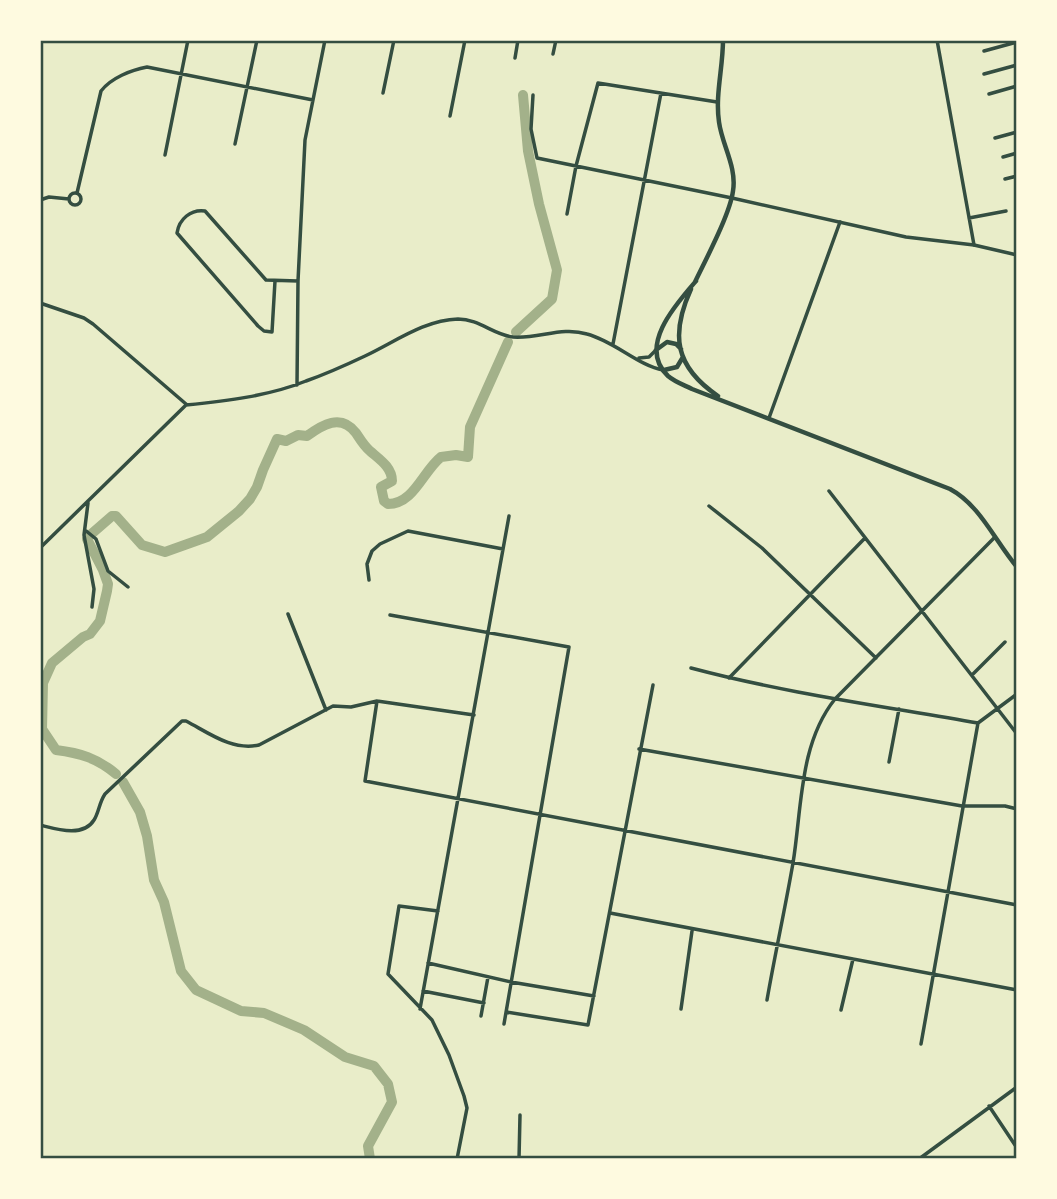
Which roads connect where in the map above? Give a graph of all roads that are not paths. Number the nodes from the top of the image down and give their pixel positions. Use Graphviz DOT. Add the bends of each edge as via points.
graph roads {
  1 [pos="188,40"];
  2 [pos="257,40"];
  3 [pos="326,40"];
  4 [pos="394,40"];
  5 [pos="464,40"];
  6 [pos="518,40"];
  7 [pos="556,40"];
  8 [pos="723,40"];
  9 [pos="937,40"];
  10 [pos="1017,42"];
  11 [pos="984,51"];
  12 [pos="553,54"];
  13 [pos="514,58"];
  14 [pos="1017,65"];
  15 [pos="181,73"];
  16 [pos="984,74"];
  17 [pos="247,86"];
  18 [pos="1017,86"];
  19 [pos="383,93"];
  20 [pos="661,93"];
  21 [pos="989,94"];
  22 [pos="533,95"];
  23 [pos="313,100"];
  24 [pos="717,102"];
  25 [pos="450,116"];
  26 [pos="1017,132"];
  27 [pos="995,138"];
  28 [pos="235,144"];
  29 [pos="1017,153"];
  30 [pos="165,155"];
  31 [pos="1003,157"];
  32 [pos="576,166"];
  33 [pos="1017,176"];
  34 [pos="1005,179"];
  35 [pos="643,180"];
  36 [pos="77,193"];
  37 [pos="732,198"];
  38 [pos="69,199"];
  39 [pos="40,200"];
  40 [pos="1006,211"];
  41 [pos="567,214"];
  42 [pos="969,218"];
  43 [pos="839,222"];
  44 [pos="974,245"];
  45 [pos="1017,256"];
  46 [pos="275,281"];
  47 [pos="298,281"];
  48 [pos="696,281"];
  49 [pos="40,303"];
  50 [pos="613,344"];
  51 [pos="656,350"];
  52 [pos="682,352"];
  53 [pos="637,358"];
  54 [pos="663,370"];
  55 [pos="297,384"];
  56 [pos="724,401"];
  57 [pos="187,405"];
  58 [pos="769,418"];
  59 [pos="829,491"];
  60 [pos="89,500"];
  61 [pos="709,506"];
  62 [pos="509,516"];
  63 [pos="85,530"];
  64 [pos="865,538"];
  65 [pos="995,538"];
  66 [pos="40,548"];
  67 [pos="503,549"];
  68 [pos="1017,557"];
  69 [pos="1015,565"];
  70 [pos="369,580"];
  71 [pos="128,587"];
  72 [pos="809,596"];
  73 [pos="92,607"];
  74 [pos="923,611"];
  75 [pos="288,614"];
  76 [pos="390,615"];
  77 [pos="489,631"];
  78 [pos="1005,642"];
  79 [pos="876,659"];
  80 [pos="691,668"];
  81 [pos="972,675"];
  82 [pos="729,678"];
  83 [pos="653,685"];
  84 [pos="1017,694"];
  85 [pos="835,699"];
  86 [pos="376,701"];
  87 [pos="899,709"];
  88 [pos="997,709"];
  89 [pos="326,710"];
  90 [pos="474,715"];
  91 [pos="978,723"];
  92 [pos="1017,734"];
  93 [pos="639,749"];
  94 [pos="889,762"];
  95 [pos="804,778"];
  96 [pos="458,799"];
  97 [pos="962,806"];
  98 [pos="1017,809"];
  99 [pos="541,815"];
  100 [pos="40,825"];
  101 [pos="624,829"];
  102 [pos="793,863"];
  103 [pos="947,893"];
  104 [pos="1017,905"];
  105 [pos="439,911"];
  106 [pos="610,914"];
  107 [pos="692,930"];
  108 [pos="777,946"];
  109 [pos="853,959"];
  110 [pos="428,963"];
  111 [pos="933,975"];
  112 [pos="488,977"];
  113 [pos="511,982"];
  114 [pos="1017,990"];
  115 [pos="423,991"];
  116 [pos="594,996"];
  117 [pos="767,1000"];
  118 [pos="484,1003"];
  119 [pos="420,1009"];
  120 [pos="681,1009"];
  121 [pos="841,1010"];
  122 [pos="506,1012"];
  123 [pos="481,1016"];
  124 [pos="504,1024"];
  125 [pos="921,1044"];
  126 [pos="1017,1087"];
  127 [pos="989,1106"];
  128 [pos="520,1115"];
  129 [pos="1015,1145"];
  130 [pos="457,1159"];
  131 [pos="519,1159"];
  132 [pos="919,1159"];
  1 -- 15 [label="street"];
  2 -- 17 [label="street"];
  3 -- 23 [label="street"];
  4 -- 19 [label="street"];
  5 -- 25 [label="street"];
  6 -- 13 [label="street"];
  7 -- 12 [label="street"];
  8 -- 24 [label="main road"];
  9 -- 42 [label="street"];
  10 -- 11 [label="street"];
  14 -- 16 [label="street"];
  15 -- 17 [label="street"];
  15 -- 30 [label="street"];
  15 -- 36 [label="street" via="147,67 107,84 101,91"];
  17 -- 23 [label="street"];
  17 -- 28 [label="street"];
  18 -- 21 [label="street"];
  20 -- 24 [label="street"];
  20 -- 32 [label="street" via="598,83"];
  20 -- 35 [label="street"];
  22 -- 32 [label="street" via="531,129 537,158"];
  23 -- 47 [label="street" via="305,140"];
  24 -- 37 [label="main road" via="734,181"];
  26 -- 27 [label="street"];
  29 -- 31 [label="street"];
  32 -- 35 [label="street"];
  32 -- 41 [label="street"];
  33 -- 34 [label="street"];
  35 -- 37 [label="street"];
  35 -- 50 [label="street"];
  36 -- 38 [label="street"];
  36 -- 38 [label="street" via="79,203 73,205"];
  37 -- 43 [label="street"];
  37 -- 48 [label="main road"];
  38 -- 39 [label="street"];
  40 -- 42 [label="street"];
  42 -- 44 [label="street"];
  43 -- 44 [label="street" via="906,237"];
  43 -- 58 [label="street"];
  44 -- 45 [label="street"];
  46 -- 46 [label="street" via="257,271 205,211 187,215 178,224 177,233 264,331 272,332"];
  46 -- 47 [label="street"];
  47 -- 55 [label="street"];
  48 -- 51 [label="main road" via="662,328"];
  48 -- 52 [label="main road" via="679,319"];
  49 -- 57 [label="street" via="93,324"];
  50 -- 53 [label="street"];
  50 -- 55 [label="street" via="571,330 510,337 473,321 441,321"];
  51 -- 52 [label="main road" via="667,342"];
  51 -- 53 [label="street"];
  51 -- 54 [label="main road"];
  52 -- 54 [label="main road" via="677,367"];
  52 -- 56 [label="main road" via="698,380"];
  53 -- 54 [label="street"];
  54 -- 56 [label="main road" via="675,381"];
  55 -- 57 [label="street"];
  56 -- 58 [label="main road"];
  57 -- 60 [label="street"];
  58 -- 65 [label="main road" via="950,489 963,496"];
  59 -- 64 [label="street"];
  60 -- 63 [label="street"];
  60 -- 66 [label="street"];
  61 -- 72 [label="street" via="762,548"];
  62 -- 67 [label="street"];
  63 -- 71 [label="street" via="96,538 108,571"];
  63 -- 73 [label="street" via="94,590"];
  64 -- 72 [label="street"];
  64 -- 74 [label="street"];
  65 -- 69 [label="main road"];
  65 -- 74 [label="street"];
  67 -- 70 [label="street" via="408,531 372,551 367,564"];
  67 -- 77 [label="street"];
  68 -- 69 [label="street"];
  72 -- 79 [label="street"];
  72 -- 82 [label="street"];
  74 -- 79 [label="street"];
  74 -- 81 [label="street"];
  75 -- 89 [label="street"];
  76 -- 77 [label="street"];
  77 -- 90 [label="street"];
  77 -- 99 [label="street" via="569,647"];
  78 -- 81 [label="street"];
  79 -- 85 [label="street"];
  80 -- 82 [label="street"];
  81 -- 88 [label="street"];
  82 -- 85 [label="street"];
  83 -- 93 [label="street"];
  84 -- 88 [label="street"];
  85 -- 87 [label="street"];
  85 -- 95 [label="street" via="815,732"];
  86 -- 89 [label="street"];
  86 -- 90 [label="street"];
  86 -- 96 [label="street" via="365,781"];
  87 -- 91 [label="street"];
  87 -- 94 [label="street"];
  88 -- 91 [label="street"];
  88 -- 92 [label="street"];
  89 -- 100 [label="street" via="259,745 246,747 226,743 182,721 110,788 90,826 62,831"];
  90 -- 96 [label="street"];
  91 -- 97 [label="street"];
  93 -- 95 [label="street"];
  93 -- 101 [label="street"];
  95 -- 97 [label="street"];
  95 -- 102 [label="street"];
  96 -- 99 [label="street"];
  96 -- 105 [label="street"];
  97 -- 98 [label="street"];
  97 -- 103 [label="street"];
  99 -- 101 [label="street"];
  99 -- 113 [label="street"];
  101 -- 102 [label="street"];
  101 -- 106 [label="street"];
  102 -- 103 [label="street"];
  102 -- 108 [label="street"];
  103 -- 104 [label="street"];
  103 -- 111 [label="street"];
  105 -- 110 [label="street"];
  105 -- 119 [label="street" via="398,906 388,974"];
  106 -- 107 [label="street"];
  106 -- 116 [label="street"];
  107 -- 108 [label="street"];
  107 -- 120 [label="street"];
  108 -- 109 [label="street"];
  108 -- 117 [label="street"];
  109 -- 111 [label="street"];
  109 -- 121 [label="street"];
  110 -- 112 [label="street"];
  110 -- 115 [label="street"];
  111 -- 114 [label="street"];
  111 -- 125 [label="street"];
  112 -- 113 [label="street"];
  112 -- 118 [label="street"];
  113 -- 116 [label="street"];
  113 -- 122 [label="street"];
  115 -- 118 [label="street"];
  115 -- 119 [label="street"];
  116 -- 122 [label="street" via="588,1025"];
  118 -- 123 [label="street"];
  119 -- 130 [label="street" via="432,1020 449,1055 467,1108"];
  122 -- 124 [label="street"];
  126 -- 127 [label="street"];
  127 -- 129 [label="street"];
  127 -- 132 [label="street"];
  128 -- 131 [label="street"];
}
